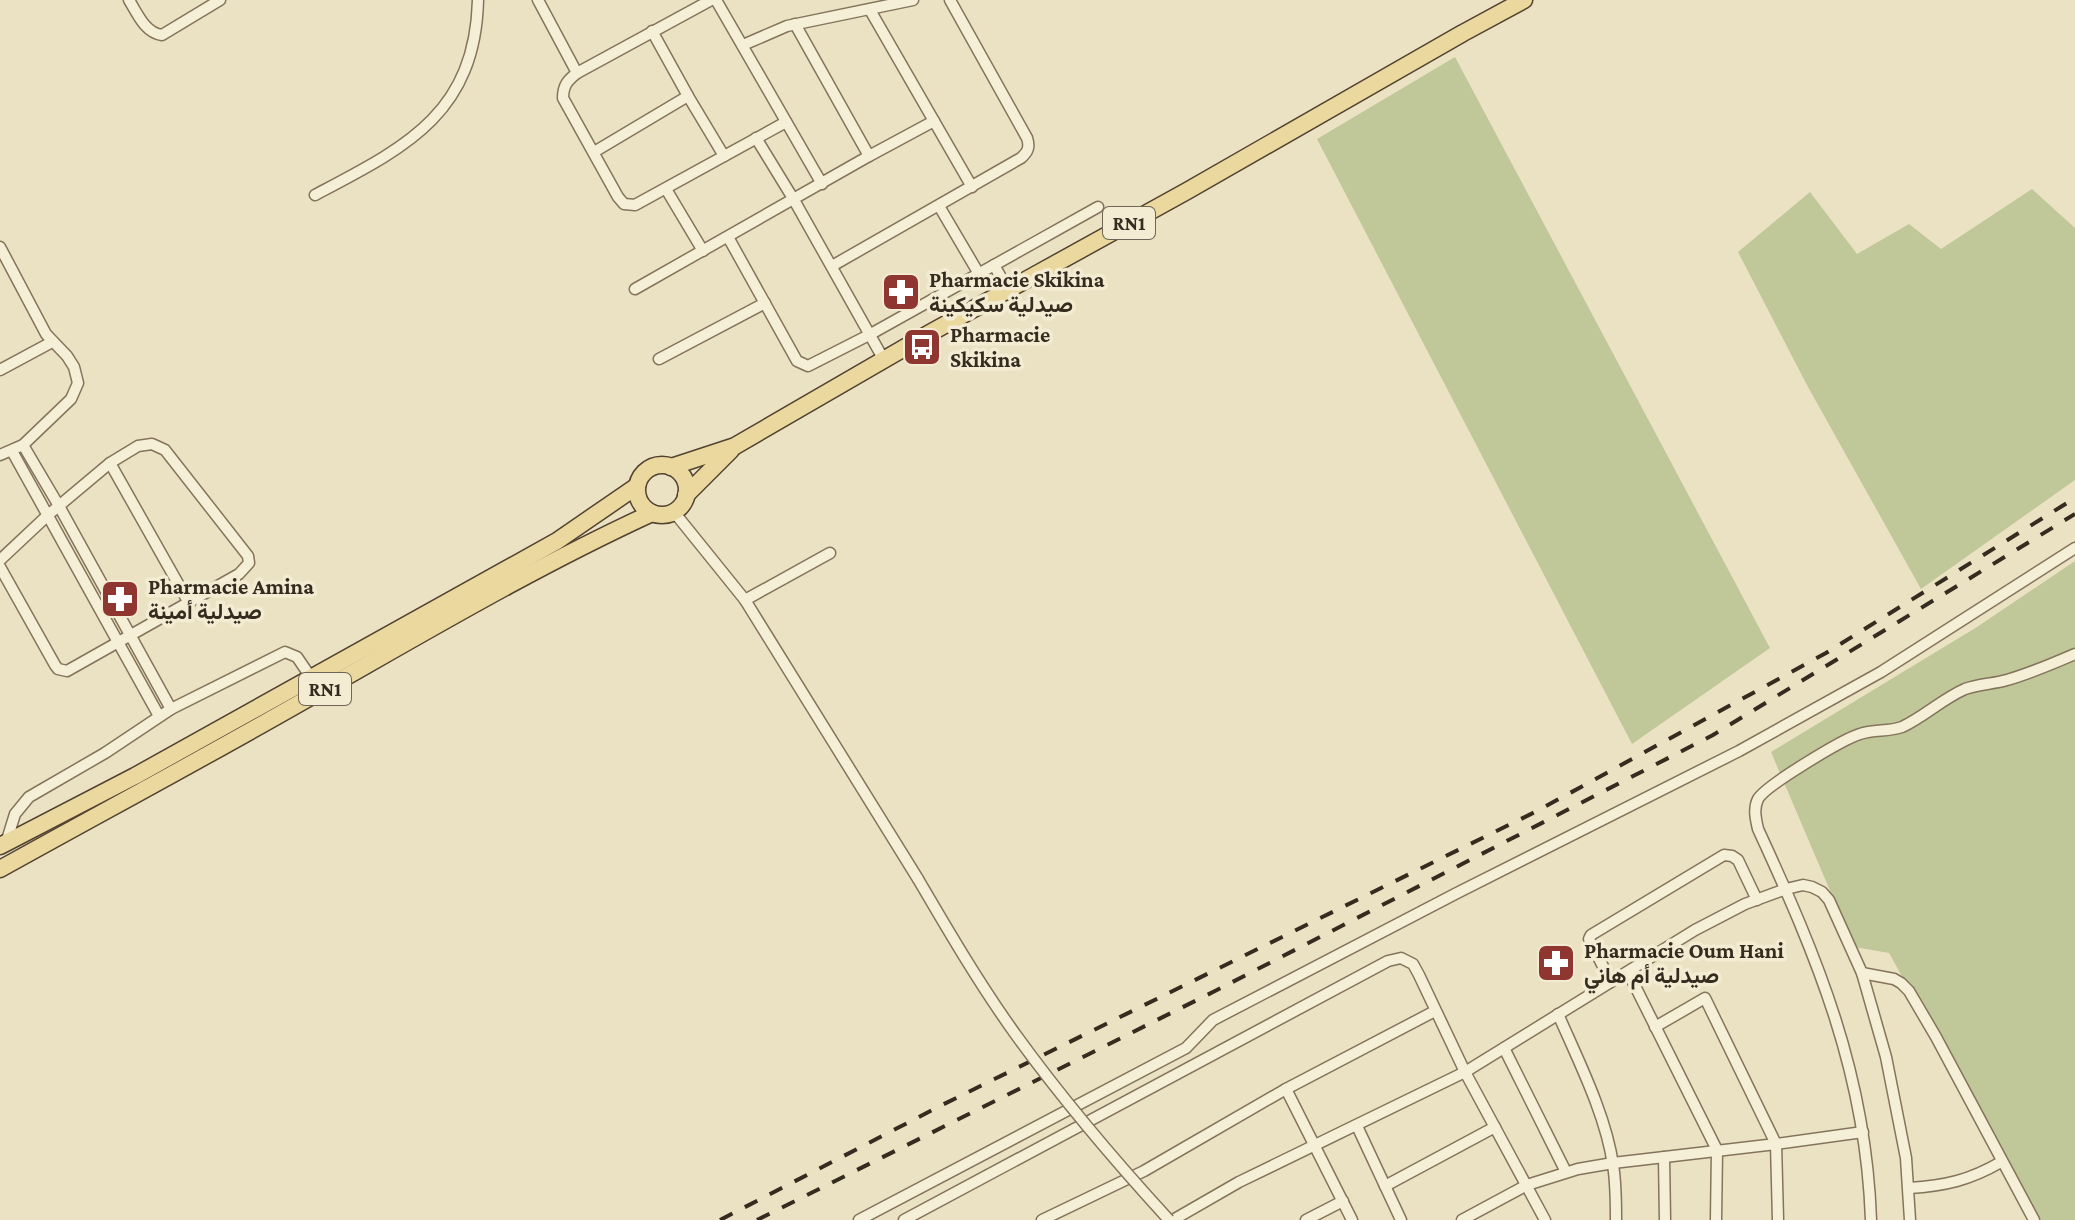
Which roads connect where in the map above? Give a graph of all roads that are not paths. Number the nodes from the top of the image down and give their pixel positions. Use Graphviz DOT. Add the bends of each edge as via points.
graph roads {
  1 [pos="129,0"];
  2 [pos="220,0"];
  3 [pos="478,0"];
  4 [pos="538,0"];
  5 [pos="714,0"];
  6 [pos="913,0"];
  7 [pos="950,0"];
  8 [pos="1524,0"];
  9 [pos="870,10"];
  10 [pos="795,24"];
  11 [pos="652,31"];
  12 [pos="743,45"];
  13 [pos="577,73"];
  14 [pos="688,96"];
  15 [pos="934,121"];
  16 [pos="786,122"];
  17 [pos="756,138"];
  18 [pos="594,152"];
  19 [pos="724,156"];
  20 [pos="869,156"];
  21 [pos="822,184"];
  22 [pos="972,187"];
  23 [pos="666,189"];
  24 [pos="315,195"];
  25 [pos="794,200"];
  26 [pos="939,206"];
  27 [pos="1098,207"];
  28 [pos="728,237"];
  29 [pos="0,247"];
  30 [pos="703,251"];
  31 [pos="994,265"];
  32 [pos="832,266"];
  33 [pos="979,274"];
  34 [pos="635,289"];
  35 [pos="1008,290"];
  36 [pos="765,303"];
  37 [pos="869,335"];
  38 [pos="52,342"];
  39 [pos="659,359"];
  40 [pos="884,360"];
  41 [pos="0,370"];
  42 [pos="23,445"];
  43 [pos="735,446"];
  44 [pos="12,451"];
  45 [pos="0,455"];
  46 [pos="110,463"];
  47 [pos="671,467"];
  48 [pos="637,486"];
  49 [pos="686,495"];
  50 [pos="59,506"];
  51 [pos="674,512"];
  52 [pos="652,513"];
  53 [pos="48,515"];
  54 [pos="2075,548"];
  55 [pos="830,553"];
  56 [pos="0,560"];
  57 [pos="0,567"];
  58 [pos="745,600"];
  59 [pos="189,603"];
  60 [pos="131,636"];
  61 [pos="119,643"];
  62 [pos="2075,654"];
  63 [pos="312,679"];
  64 [pos="171,709"];
  65 [pos="159,716"];
  66 [pos="3,845"];
  67 [pos="0,869"];
  68 [pos="1786,889"];
  69 [pos="1757,900"];
  70 [pos="1628,972"];
  71 [pos="1862,973"];
  72 [pos="1611,982"];
  73 [pos="1435,1011"];
  74 [pos="1558,1014"];
  75 [pos="1655,1027"];
  76 [pos="1504,1048"];
  77 [pos="1465,1072"];
  78 [pos="1286,1089"];
  79 [pos="1357,1126"];
  80 [pos="1495,1127"];
  81 [pos="1863,1132"];
  82 [pos="1776,1144"];
  83 [pos="1314,1145"];
  84 [pos="1717,1150"];
  85 [pos="1664,1157"];
  86 [pos="2001,1162"];
  87 [pos="1613,1163"];
  88 [pos="1566,1172"];
  89 [pos="1527,1185"];
  90 [pos="1385,1186"];
  91 [pos="1909,1188"];
  92 [pos="1343,1201"];
  93 [pos="859,1220"];
  94 [pos="904,1220"];
  95 [pos="1042,1220"];
  96 [pos="1171,1220"];
  97 [pos="1306,1220"];
  98 [pos="1352,1220"];
  99 [pos="1401,1220"];
  100 [pos="1462,1220"];
  101 [pos="1545,1220"];
  102 [pos="1616,1220"];
  103 [pos="1665,1220"];
  104 [pos="1716,1220"];
  105 [pos="1778,1220"];
  106 [pos="1871,1220"];
  107 [pos="1910,1220"];
  108 [pos="2034,1220"];
  1 -- 2 [label="street" via="149,30 162,35"];
  3 -- 24 [label="street" via="471,53 436,118 391,153"];
  4 -- 13 [label="street"];
  5 -- 11 [label="street"];
  5 -- 12 [label="street"];
  6 -- 9 [label="street"];
  7 -- 22 [label="street" via="1029,144 1021,158"];
  8 -- 35 [label="main road, RN1"];
  9 -- 10 [label="street"];
  9 -- 15 [label="street"];
  10 -- 12 [label="street"];
  10 -- 20 [label="street"];
  11 -- 13 [label="street"];
  11 -- 14 [label="street"];
  12 -- 16 [label="street"];
  13 -- 18 [label="street" via="567,81 563,98"];
  14 -- 18 [label="street"];
  14 -- 19 [label="street"];
  15 -- 20 [label="street"];
  15 -- 22 [label="street"];
  16 -- 17 [label="street"];
  16 -- 21 [label="street"];
  17 -- 19 [label="street"];
  17 -- 25 [label="street"];
  18 -- 23 [label="street" via="624,204 635,205"];
  19 -- 23 [label="street"];
  20 -- 21 [label="street"];
  21 -- 25 [label="street"];
  22 -- 26 [label="street"];
  23 -- 30 [label="street"];
  25 -- 28 [label="street"];
  25 -- 32 [label="street"];
  26 -- 32 [label="street"];
  26 -- 33 [label="street"];
  27 -- 31 [label="street"];
  28 -- 30 [label="street"];
  28 -- 36 [label="street"];
  29 -- 38 [label="street"];
  30 -- 34 [label="street"];
  31 -- 33 [label="street"];
  31 -- 35 [label="street"];
  32 -- 37 [label="street"];
  33 -- 37 [label="street"];
  35 -- 40 [label="main road, RN1"];
  36 -- 37 [label="street" via="797,361 805,365"];
  36 -- 39 [label="street"];
  37 -- 40 [label="street"];
  38 -- 41 [label="street"];
  38 -- 42 [label="street" via="74,367 77,388"];
  40 -- 43 [label="main road, RN1"];
  42 -- 44 [label="street"];
  42 -- 50 [label="street"];
  43 -- 47 [label="main road, RN1"];
  43 -- 49 [label="main road, RN1"];
  44 -- 45 [label="street"];
  44 -- 53 [label="street"];
  46 -- 50 [label="street"];
  46 -- 59 [label="street"];
  46 -- 59 [label="street" via="138,446 152,444 165,450 248,556 244,570"];
  47 -- 48 [label="main road, RN1" via="650,468"];
  47 -- 49 [label="main road" via="686,484"];
  48 -- 52 [label="main road" via="637,497"];
  48 -- 63 [label="main road, RN1" via="557,541"];
  49 -- 51 [label="main road, RN1"];
  50 -- 53 [label="street"];
  50 -- 60 [label="street"];
  51 -- 52 [label="main road, RN1"];
  51 -- 58 [label="street"];
  52 -- 67 [label="main road, RN1" via="486,597"];
  53 -- 56 [label="street"];
  53 -- 61 [label="street"];
  54 -- 93 [label="street" via="1881,672 1739,751 1213,1020 1186,1048"];
  55 -- 58 [label="street"];
  57 -- 61 [label="street" via="58,669 72,670"];
  58 -- 96 [label="street, bridge" via="1016,1035 1085,1124"];
  59 -- 60 [label="street"];
  60 -- 61 [label="street"];
  60 -- 64 [label="street"];
  61 -- 65 [label="street"];
  62 -- 68 [label="street" via="2033,673 1960,691 1902,727 1836,744 1767,788 1755,814"];
  63 -- 64 [label="street" via="297,657 285,652"];
  63 -- 66 [label="main road, RN1"];
  64 -- 65 [label="street"];
  65 -- 66 [label="street" via="29,797 15,814"];
  68 -- 69 [label="street"];
  68 -- 71 [label="street" via="1803,885 1822,892"];
  68 -- 81 [label="street" via="1833,1008"];
  69 -- 70 [label="street" via="1695,930"];
  69 -- 72 [label="street" via="1738,860 1724,855 1591,935"];
  70 -- 72 [label="street"];
  70 -- 75 [label="street"];
  71 -- 86 [label="street" via="1894,979 1909,991"];
  71 -- 91 [label="street" via="1886,1057"];
  72 -- 74 [label="street"];
  73 -- 77 [label="street"];
  73 -- 78 [label="street"];
  73 -- 94 [label="street" via="1413,964 1401,958 1388,961"];
  74 -- 76 [label="street"];
  74 -- 87 [label="street" via="1586,1077"];
  75 -- 82 [label="street" via="1705,998"];
  75 -- 84 [label="street"];
  76 -- 77 [label="street"];
  76 -- 88 [label="street"];
  77 -- 79 [label="street"];
  77 -- 80 [label="street"];
  78 -- 83 [label="street"];
  78 -- 95 [label="street" via="1144,1171"];
  79 -- 83 [label="street"];
  79 -- 90 [label="street"];
  80 -- 89 [label="street"];
  80 -- 90 [label="street"];
  81 -- 82 [label="street"];
  81 -- 106 [label="street"];
  82 -- 84 [label="street"];
  82 -- 105 [label="street"];
  83 -- 92 [label="street"];
  83 -- 96 [label="street"];
  84 -- 85 [label="street"];
  84 -- 104 [label="street"];
  85 -- 87 [label="street"];
  85 -- 103 [label="street"];
  86 -- 91 [label="street" via="1970,1179"];
  86 -- 108 [label="street"];
  87 -- 88 [label="street"];
  87 -- 102 [label="street"];
  88 -- 89 [label="street"];
  89 -- 100 [label="street"];
  89 -- 101 [label="street"];
  90 -- 99 [label="street"];
  91 -- 107 [label="street"];
  92 -- 97 [label="street"];
  92 -- 98 [label="street"];
}
